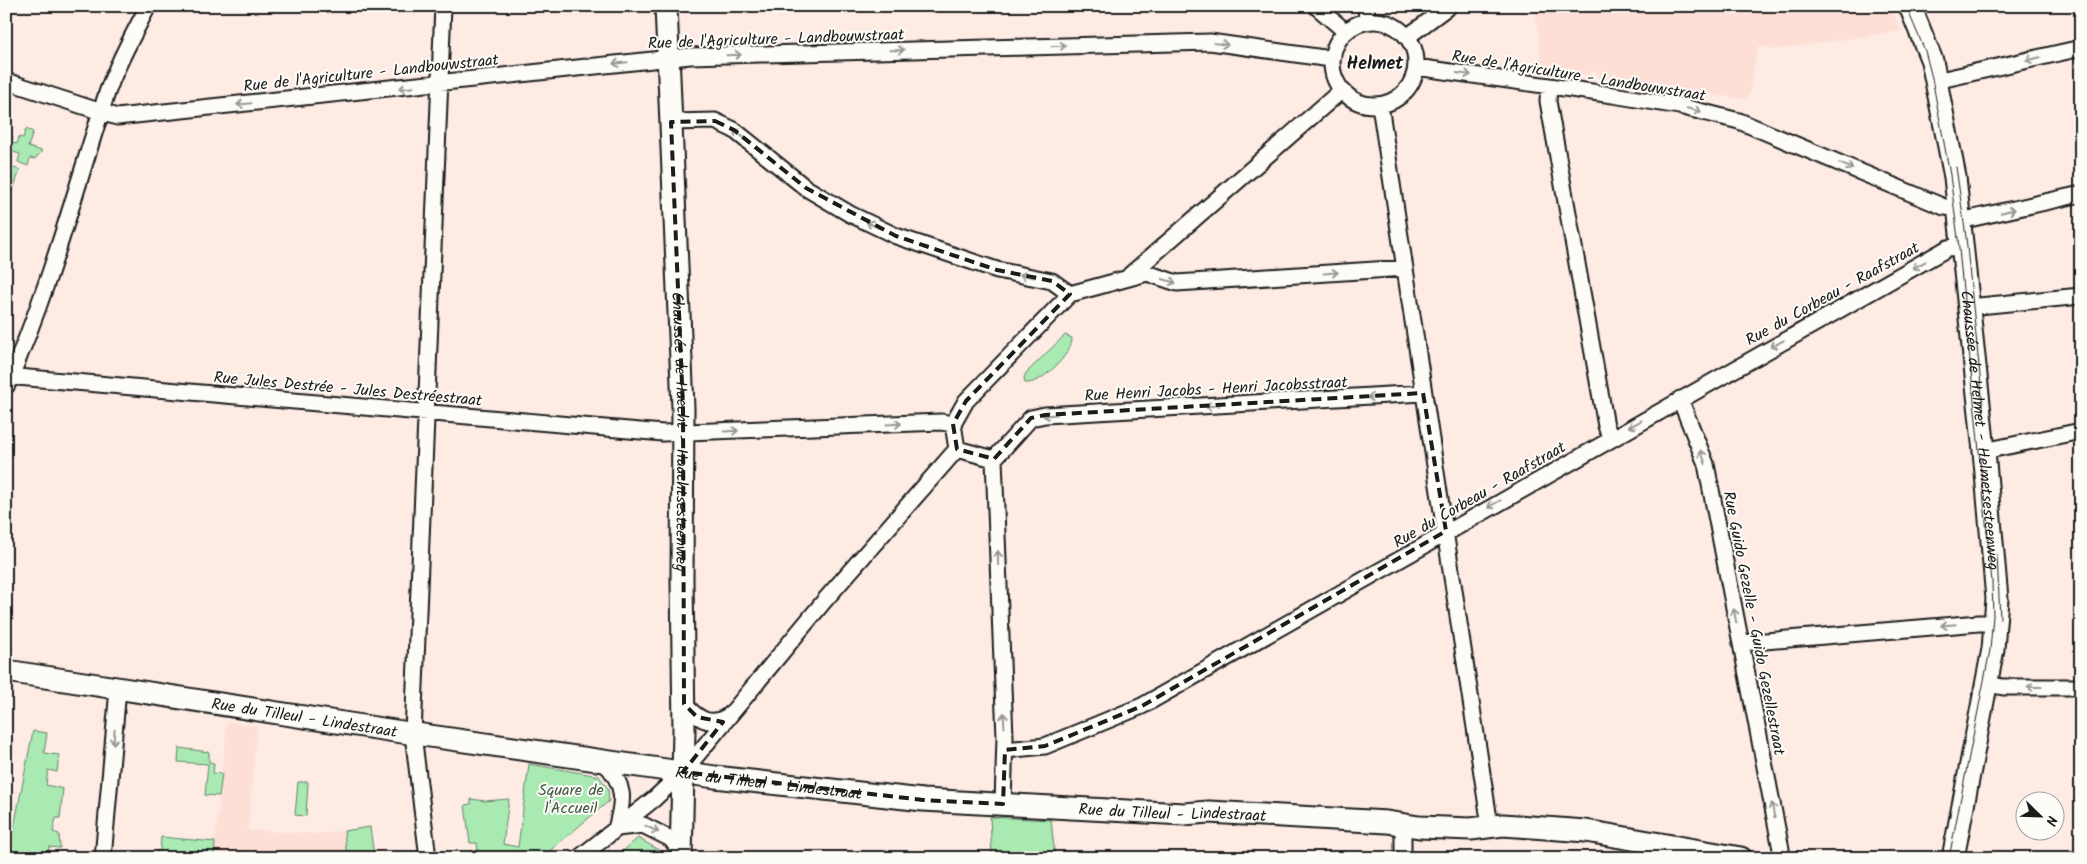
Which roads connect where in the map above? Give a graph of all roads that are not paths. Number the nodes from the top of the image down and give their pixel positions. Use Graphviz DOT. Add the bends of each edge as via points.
graph roads {
  1 [pos="148,6"];
  2 [pos="443,6"];
  3 [pos="666,6"];
  4 [pos="1316,6"];
  5 [pos="1366,6"];
  6 [pos="1448,6"];
  7 [pos="1910,6"];
  8 [pos="1367,22"];
  9 [pos="1346,32"];
  10 [pos="1407,37"];
  11 [pos="2081,48"];
  12 [pos="1333,56"];
  13 [pos="668,58"];
  14 [pos="1416,67"];
  15 [pos="6,81"];
  16 [pos="1936,81"];
  17 [pos="439,83"];
  18 [pos="1549,87"];
  19 [pos="1342,90"];
  20 [pos="1380,105"];
  21 [pos="102,112"];
  22 [pos="671,122"];
  23 [pos="2081,194"];
  24 [pos="1959,214"];
  25 [pos="1963,246"];
  26 [pos="1405,268"];
  27 [pos="1123,281"];
  28 [pos="1070,294"];
  29 [pos="2081,296"];
  30 [pos="1969,307"];
  31 [pos="8,379"];
  32 [pos="1423,394"];
  33 [pos="1680,399"];
  34 [pos="425,412"];
  35 [pos="953,424"];
  36 [pos="2081,431"];
  37 [pos="682,433"];
  38 [pos="1611,438"];
  39 [pos="957,448"];
  40 [pos="1984,451"];
  41 [pos="994,459"];
  42 [pos="1446,531"];
  43 [pos="1997,624"];
  44 [pos="1741,642"];
  45 [pos="6,671"];
  46 [pos="1987,684"];
  47 [pos="2081,687"];
  48 [pos="118,689"];
  49 [pos="684,704"];
  50 [pos="728,716"];
  51 [pos="413,734"];
  52 [pos="1005,750"];
  53 [pos="604,762"];
  54 [pos="683,772"];
  55 [pos="1003,804"];
  56 [pos="1403,824"];
  57 [pos="1490,826"];
  58 [pos="616,829"];
  59 [pos="680,854"];
  60 [pos="103,858"];
  61 [pos="428,858"];
  62 [pos="579,858"];
  63 [pos="1403,858"];
  64 [pos="1741,858"];
  65 [pos="1780,858"];
  66 [pos="1953,858"];
  1 -- 21 [label="street"];
  2 -- 17 [label="street"];
  3 -- 13 [label="street, Chaussée de Haecht - Haachtsesteenweg"];
  4 -- 9 [label="street"];
  5 -- 8 [label="street"];
  6 -- 10 [label="street"];
  7 -- 16 [label="street, Chaussée de Helmet - Helmetsesteenweg"];
  8 -- 9 [label="street"];
  8 -- 10 [label="street" via="1382,22 1396,27"];
  9 -- 12 [label="street" via="1337,43"];
  10 -- 14 [label="street" via="1413,46"];
  11 -- 16 [label="street, one-way"];
  13 -- 12 [label="street, Rue de l'Agriculture - Landbouwstraat, one-way" via="1210,42 1324,58"];
  12 -- 19 [label="street" via="1336,80"];
  13 -- 17 [label="street, Rue de l'Agriculture - Landbouwstraat, one-way"];
  13 -- 22 [label="street, Chaussée de Haecht - Haachtsesteenweg"];
  14 -- 18 [label="street, Rue de l'Agriculture - Landbouwstraat, one-way"];
  14 -- 20 [label="street" via="1405,92 1394,101"];
  15 -- 21 [label="street, Rue de l'Agriculture - Landbouwstraat"];
  16 -- 24 [label="street, Chaussée de Helmet - Helmetsesteenweg"];
  17 -- 21 [label="street, Rue de l'Agriculture - Landbouwstraat, one-way" via="116,117"];
  17 -- 34 [label="street"];
  18 -- 24 [label="street, Rue de l'Agriculture - Landbouwstraat, one-way" via="1678,106 1739,121"];
  18 -- 38 [label="street" via="1550,110 1606,426"];
  19 -- 20 [label="street" via="1359,103"];
  19 -- 27 [label="street"];
  20 -- 26 [label="street"];
  21 -- 31 [label="street" via="53,262"];
  28 -- 22 [label="street, one-way" via="1052,281 997,270 896,236 850,214 806,188 734,130 715,121"];
  22 -- 37 [label="street, Chaussée de Haecht - Haachtsesteenweg"];
  24 -- 23 [label="street, one-way"];
  24 -- 25 [label="street, Chaussée de Helmet - Helmetsesteenweg"];
  25 -- 30 [label="street, Chaussée de Helmet - Helmetsesteenweg"];
  25 -- 33 [label="street, Rue du Corbeau - Raafstraat, one-way" via="1948,248"];
  27 -- 26 [label="street, one-way" via="1148,273 1177,283"];
  26 -- 32 [label="street"];
  27 -- 28 [label="street"];
  28 -- 35 [label="street" via="966,401"];
  29 -- 30 [label="street"];
  30 -- 40 [label="street, Chaussée de Helmet - Helmetsesteenweg"];
  31 -- 34 [label="street, Rue Jules Destrée - Jules Destréestraat"];
  32 -- 41 [label="street, Rue Henri Jacobs - Henri Jacobsstraat, one-way" via="1045,414 1031,418"];
  32 -- 42 [label="street"];
  33 -- 38 [label="street, Rue du Corbeau - Raafstraat, one-way"];
  44 -- 33 [label="street, Rue Guido Gezelle - Guido Gezellestraat, one-way" via="1706,464"];
  34 -- 37 [label="street, Rue Jules Destrée - Jules Destréestraat"];
  34 -- 51 [label="street"];
  37 -- 35 [label="street, one-way"];
  35 -- 39 [label="street"];
  36 -- 40 [label="street"];
  37 -- 49 [label="street, Chaussée de Haecht - Haachtsesteenweg"];
  38 -- 42 [label="street, Rue du Corbeau - Raafstraat, one-way"];
  39 -- 41 [label="street"];
  39 -- 50 [label="street"];
  40 -- 43 [label="street, Chaussée de Helmet - Helmetsesteenweg"];
  52 -- 41 [label="street, one-way"];
  42 -- 52 [label="street, Rue du Corbeau - Raafstraat" via="1433,542 1142,706 1045,746"];
  42 -- 57 [label="street"];
  43 -- 44 [label="street, one-way"];
  43 -- 46 [label="street, Chaussée de Helmet - Helmetsesteenweg"];
  65 -- 44 [label="street, Rue Guido Gezelle - Guido Gezellestraat, one-way" via="1781,849"];
  45 -- 48 [label="street, Rue du Tilleul - Lindestraat"];
  47 -- 46 [label="street, one-way"];
  46 -- 66 [label="street, Chaussée de Helmet - Helmetsesteenweg"];
  48 -- 51 [label="street, Rue du Tilleul - Lindestraat"];
  48 -- 60 [label="street, one-way"];
  49 -- 50 [label="street" via="704,721 720,722"];
  49 -- 54 [label="street, Chaussée de Haecht - Haachtsesteenweg"];
  50 -- 54 [label="street"];
  51 -- 53 [label="street, Rue du Tilleul - Lindestraat"];
  51 -- 61 [label="street"];
  52 -- 55 [label="street"];
  53 -- 54 [label="street, Rue du Tilleul - Lindestraat"];
  53 -- 58 [label="street" via="616,774 620,785 622,797"];
  54 -- 55 [label="street, Rue du Tilleul - Lindestraat" via="923,800"];
  54 -- 58 [label="street"];
  54 -- 59 [label="street, Chaussée de Haecht - Haachtsesteenweg"];
  55 -- 56 [label="street, Rue du Tilleul - Lindestraat"];
  56 -- 57 [label="street, Rue du Tilleul - Lindestraat" via="1471,829"];
  56 -- 63 [label="street"];
  57 -- 64 [label="street, Rue du Tilleul - Lindestraat" via="1586,832"];
  58 -- 59 [label="street, one-way" via="643,824 671,838"];
  58 -- 62 [label="street"];
}
